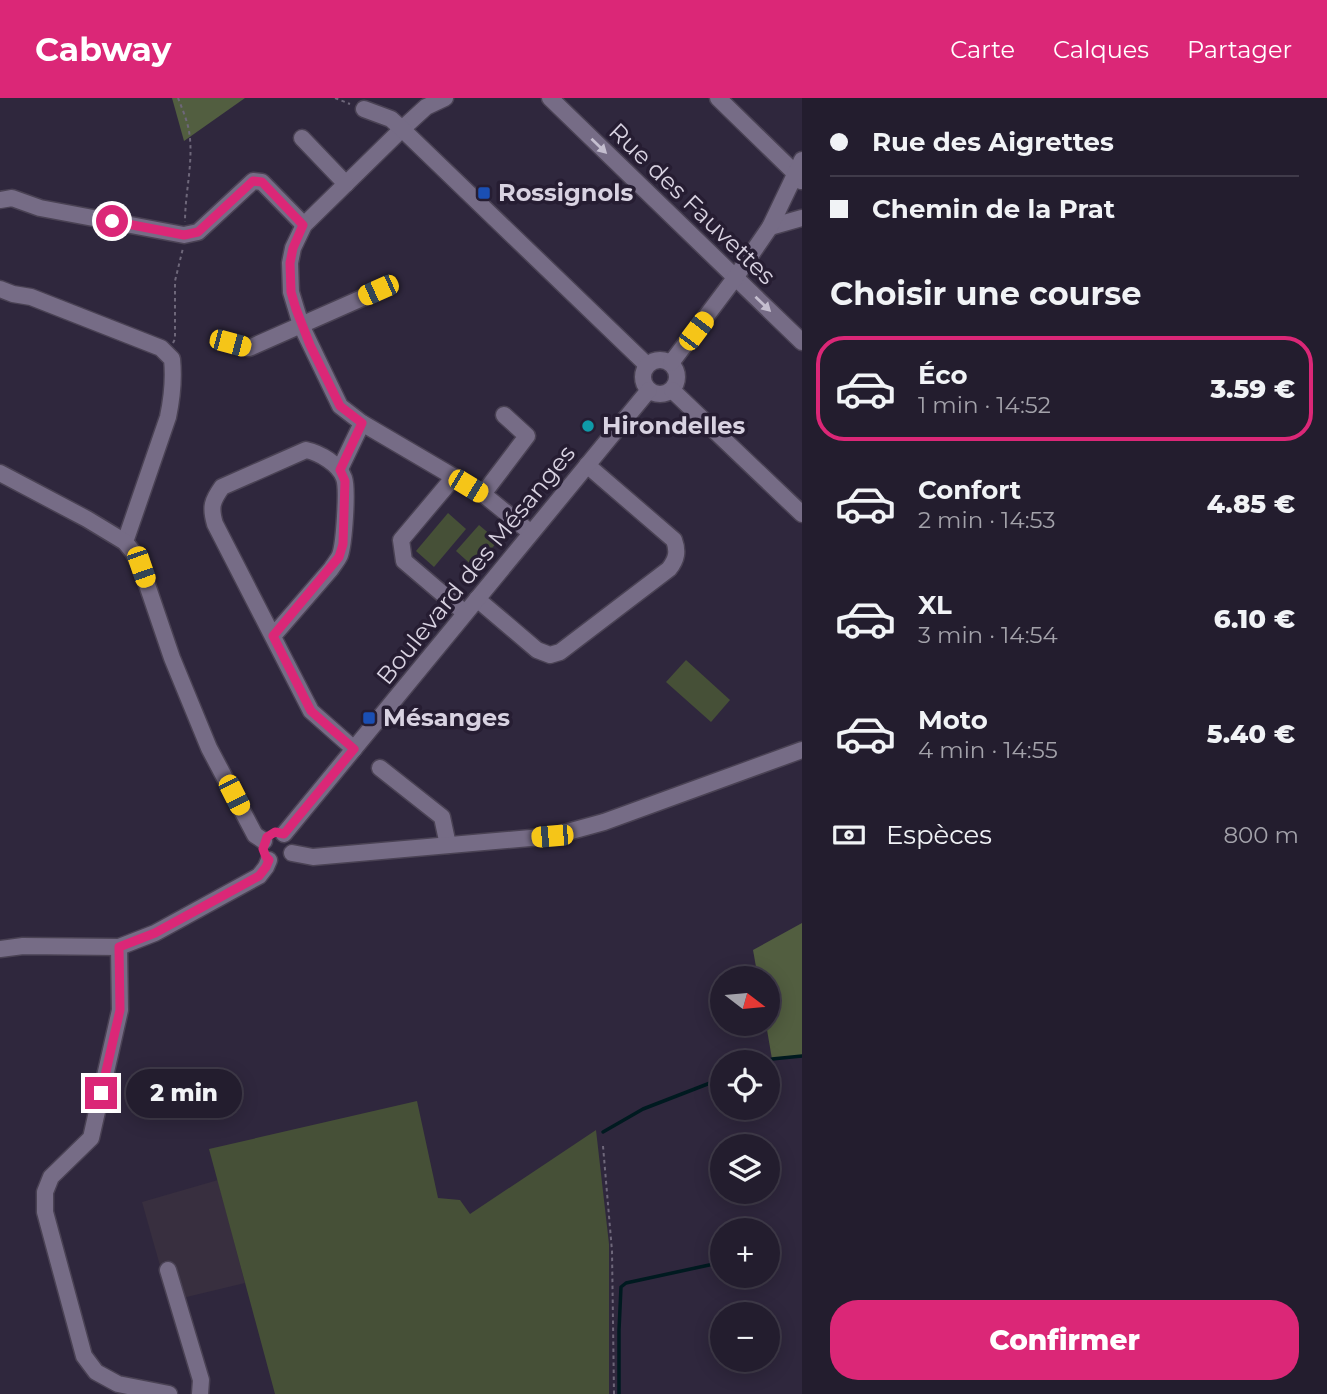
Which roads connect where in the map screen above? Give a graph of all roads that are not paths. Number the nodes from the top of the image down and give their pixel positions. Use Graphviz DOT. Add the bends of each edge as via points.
graph roads {
  1 [pos="445,98"];
  2 [pos="550,98"];
  3 [pos="718,98"];
  4 [pos="364,109"];
  5 [pos="402,129"];
  6 [pos="302,138"];
  7 [pos="800,172"];
  8 [pos="346,184"];
  9 [pos="0,200"];
  10 [pos="802,218"];
  11 [pos="303,225"];
  12 [pos="770,227"];
  13 [pos="735,278"];
  14 [pos="0,289"];
  15 [pos="378,290"];
  16 [pos="301,325"];
  17 [pos="802,342"];
  18 [pos="230,343"];
  19 [pos="671,363"];
  20 [pos="647,365"];
  21 [pos="649,390"];
  22 [pos="672,390"];
  23 [pos="504,415"];
  24 [pos="362,423"];
  25 [pos="587,465"];
  26 [pos="340,470"];
  27 [pos="0,473"];
  28 [pos="454,477"];
  29 [pos="483,494"];
  30 [pos="802,514"];
  31 [pos="531,533"];
  32 [pos="125,542"];
  33 [pos="477,599"];
  34 [pos="465,613"];
  35 [pos="273,636"];
  36 [pos="354,749"];
  37 [pos="802,750"];
  38 [pos="380,768"];
  39 [pos="284,834"];
  40 [pos="264,841"];
  41 [pos="448,845"];
  42 [pos="292,853"];
  43 [pos="269,860"];
  44 [pos="119,947"];
  45 [pos="0,949"];
  46 [pos="168,1270"];
  47 [pos="169,1394"];
  48 [pos="200,1394"];
  1 -- 5 [label="street" via="426,107"];
  2 -- 13 [label="street, Rue des Fauvettes, one-way"];
  3 -- 7 [label="street"];
  4 -- 5 [label="street" via="391,119"];
  5 -- 8 [label="street"];
  5 -- 20 [label="street"];
  6 -- 8 [label="street"];
  7 -- 12 [label="street"];
  8 -- 11 [label="street"];
  9 -- 11 [label="street" via="12,198 40,208 184,235 198,232 257,180"];
  10 -- 12 [label="street"];
  11 -- 16 [label="street" via="290,263 291,292"];
  12 -- 13 [label="street"];
  13 -- 17 [label="street, Rue des Fauvettes, one-way"];
  13 -- 19 [label="street"];
  14 -- 32 [label="street" via="161,348 172,359 168,417"];
  15 -- 16 [label="street"];
  16 -- 18 [label="street" via="249,348"];
  16 -- 24 [label="street" via="340,406"];
  19 -- 20 [label="street" via="661,359"];
  19 -- 22 [label="street" via="677,373"];
  20 -- 21 [label="street" via="642,375"];
  21 -- 22 [label="street" via="658,394"];
  21 -- 25 [label="street, Boulevard des Mésanges"];
  22 -- 30 [label="street"];
  23 -- 29 [label="street" via="527,436"];
  24 -- 26 [label="street"];
  24 -- 28 [label="street"];
  25 -- 31 [label="street, Boulevard des Mésanges"];
  25 -- 33 [label="street" via="674,540 676,555 669,569 550,655 537,650"];
  26 -- 35 [label="street" via="345,481 339,557"];
  26 -- 35 [label="street" via="317,452 306,450 222,487 214,498 211,512 215,524"];
  27 -- 32 [label="street"];
  28 -- 29 [label="street"];
  28 -- 34 [label="street" via="401,541 404,561"];
  29 -- 31 [label="street"];
  31 -- 33 [label="street, Boulevard des Mésanges"];
  32 -- 40 [label="street" via="141,567 209,748 254,835"];
  33 -- 34 [label="street, Boulevard des Mésanges"];
  34 -- 36 [label="street, Boulevard des Mésanges"];
  35 -- 36 [label="street" via="311,711"];
  36 -- 39 [label="street, Boulevard des Mésanges"];
  37 -- 41 [label="street" via="604,822 552,836"];
  38 -- 41 [label="street" via="442,817"];
  39 -- 40 [label="street" via="275,832"];
  39 -- 42 [label="street" via="291,840"];
  40 -- 43 [label="street"];
  41 -- 42 [label="street" via="313,857"];
  42 -- 43 [label="street" via="282,862"];
  43 -- 44 [label="street" via="259,876 155,933"];
  44 -- 45 [label="street"];
  44 -- 47 [label="street" via="120,1010 91,1138 51,1177 45,1212 84,1356 96,1372 118,1384"];
  46 -- 48 [label="street" via="201,1380"];
}
